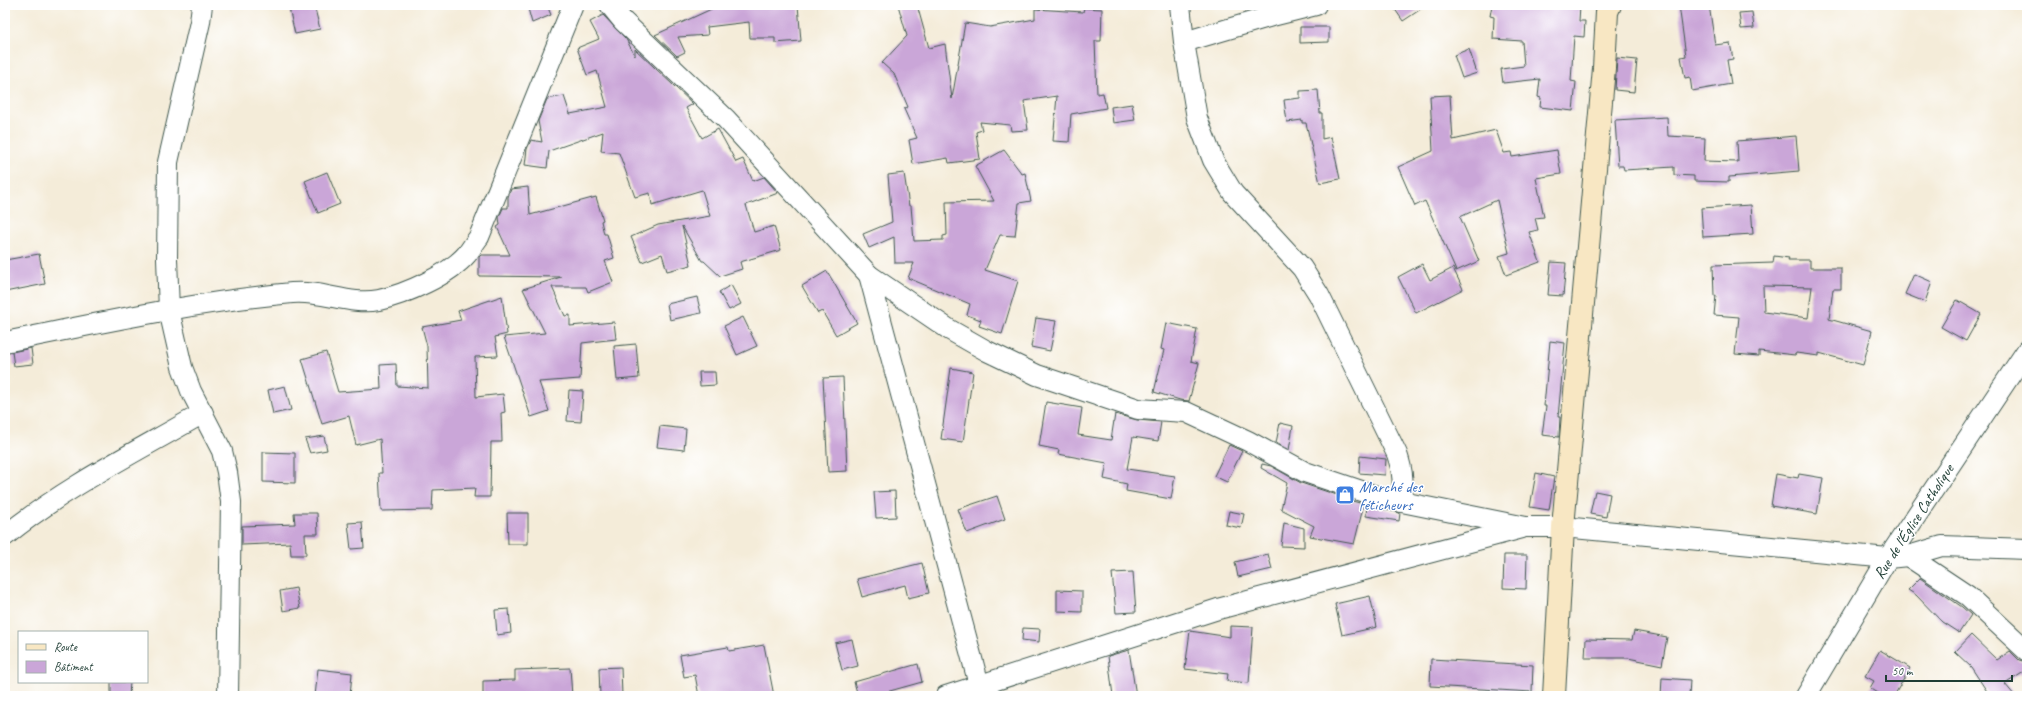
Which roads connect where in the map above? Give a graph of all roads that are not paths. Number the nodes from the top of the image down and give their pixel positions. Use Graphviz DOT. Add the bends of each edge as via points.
graph roads {
  1 [pos="202,5"];
  2 [pos="573,5"];
  3 [pos="610,5"];
  4 [pos="1180,5"];
  5 [pos="1316,5"];
  6 [pos="1607,7"];
  7 [pos="1184,42"];
  8 [pos="869,275"];
  9 [pos="169,310"];
  10 [pos="5,342"];
  11 [pos="2027,350"];
  12 [pos="203,413"];
  13 [pos="1401,502"];
  14 [pos="1563,526"];
  15 [pos="1526,527"];
  16 [pos="5,536"];
  17 [pos="2027,549"];
  18 [pos="1908,556"];
  19 [pos="1888,558"];
  20 [pos="2027,651"];
  21 [pos="981,691"];
  22 [pos="228,696"];
  23 [pos="946,696"];
  24 [pos="1554,696"];
  25 [pos="1806,696"];
  1 -- 9 [label="street" via="168,162"];
  2 -- 9 [label="street" via="479,237 453,267 399,294 378,300 358,301 316,293 294,293"];
  3 -- 8 [label="street" via="623,21 726,119"];
  4 -- 7 [label="street"];
  5 -- 7 [label="street"];
  6 -- 14 [label="street" via="1604,68"];
  7 -- 13 [label="street" via="1197,118 1213,160 1233,192 1302,268 1319,295 1397,454 1404,485"];
  8 -- 13 [label="street" via="950,330 987,352 1037,375 1138,409 1186,412 1248,441 1305,472"];
  8 -- 21 [label="street"];
  9 -- 10 [label="street"];
  9 -- 12 [label="street" via="182,367"];
  11 -- 19 [label="street, Rue de l'Église Catholique"];
  12 -- 16 [label="street" via="66,492"];
  12 -- 22 [label="street" via="222,451 231,502"];
  13 -- 15 [label="street"];
  14 -- 15 [label="street"];
  14 -- 19 [label="street"];
  14 -- 24 [label="street"];
  15 -- 21 [label="street" via="1218,609"];
  17 -- 18 [label="street" via="1942,546"];
  18 -- 19 [label="street"];
  18 -- 20 [label="street" via="1968,596"];
  19 -- 25 [label="street, Rue de l'Église Catholique"];
  21 -- 23 [label="street"];
}
